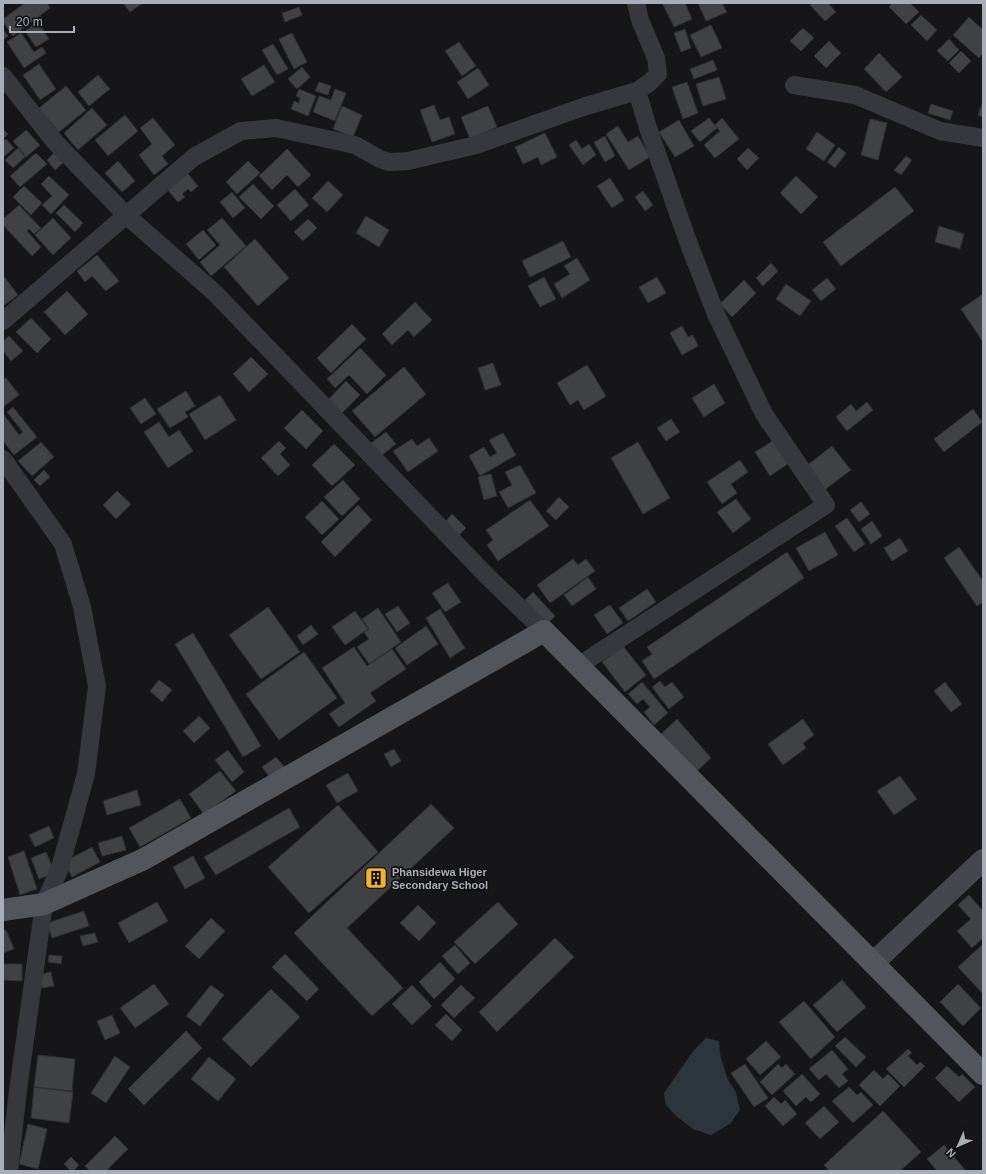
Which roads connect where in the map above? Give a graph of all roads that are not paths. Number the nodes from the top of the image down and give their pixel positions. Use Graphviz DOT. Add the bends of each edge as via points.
graph roads {
  1 [pos="636,3"];
  2 [pos="3,76"];
  3 [pos="794,85"];
  4 [pos="637,91"];
  5 [pos="983,138"];
  6 [pos="126,215"];
  7 [pos="3,321"];
  8 [pos="3,459"];
  9 [pos="544,631"];
  10 [pos="578,666"];
  11 [pos="983,860"];
  12 [pos="44,904"];
  13 [pos="3,910"];
  14 [pos="873,963"];
  15 [pos="983,1074"];
  16 [pos="9,1171"];
  1 -- 4 [label="street" via="640,20 656,58 658,74"];
  2 -- 6 [label="street" via="55,142"];
  3 -- 5 [label="street" via="855,95 940,131"];
  4 -- 6 [label="street" via="583,107 476,145 408,161 389,162 355,145 276,128 241,131 194,157"];
  4 -- 10 [label="street" via="687,239 716,314 764,414 826,505"];
  6 -- 7 [label="street"];
  6 -- 9 [label="street" via="215,293 482,571"];
  8 -- 12 [label="street" via="63,544 82,607 97,686 86,774 60,868"];
  9 -- 10 [label="main road"];
  9 -- 12 [label="main road" via="144,860"];
  10 -- 14 [label="main road"];
  11 -- 14 [label="street"];
  12 -- 13 [label="main road"];
  12 -- 16 [label="street"];
  14 -- 15 [label="main road"];
}
